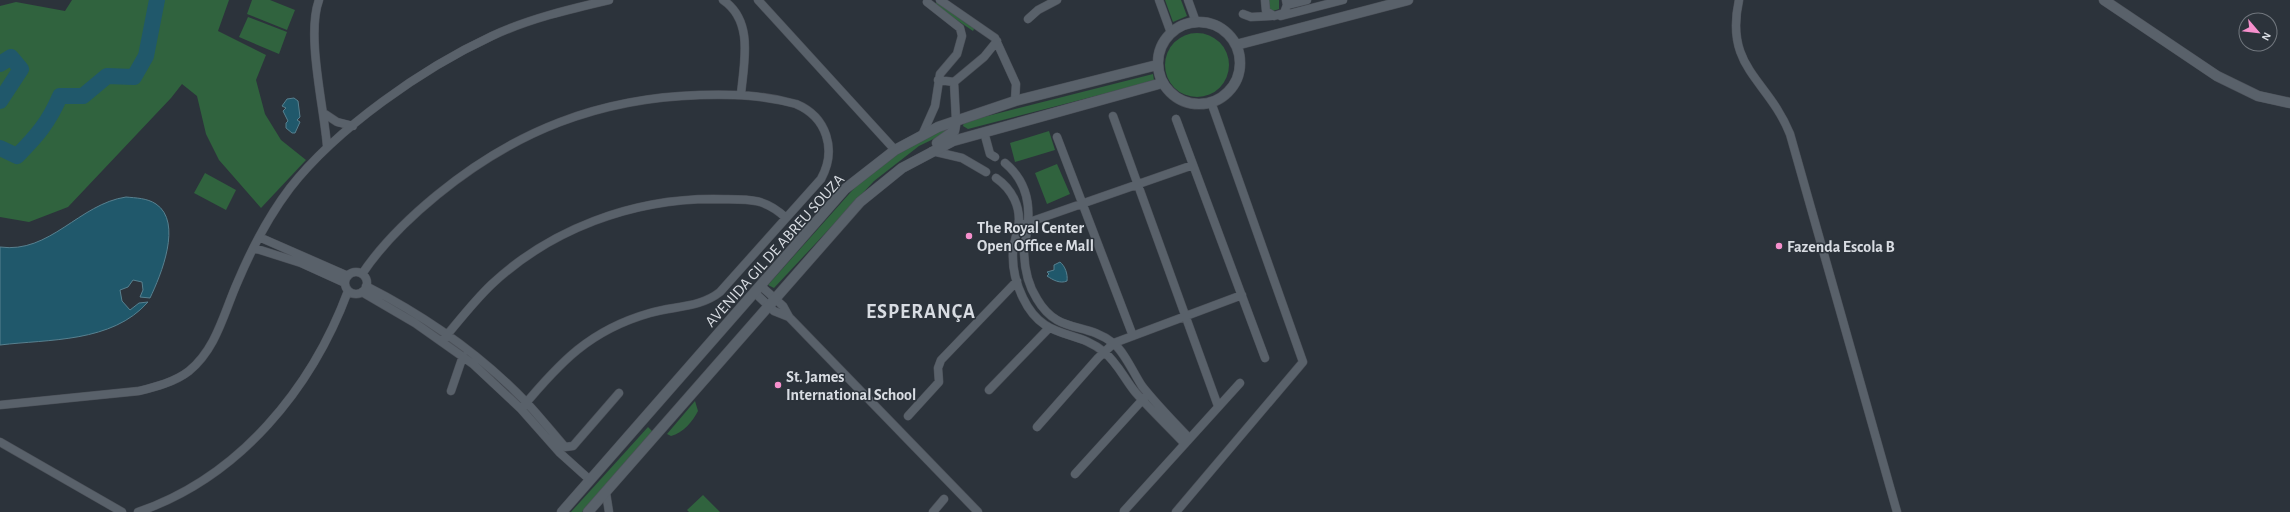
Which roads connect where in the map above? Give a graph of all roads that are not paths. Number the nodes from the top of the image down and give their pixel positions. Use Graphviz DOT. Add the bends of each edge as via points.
graph roads {
  1 [pos="319,0"];
  2 [pos="609,0"];
  3 [pos="723,0"];
  4 [pos="758,0"];
  5 [pos="940,0"];
  6 [pos="1058,0"];
  7 [pos="1159,0"];
  8 [pos="1188,0"];
  9 [pos="1264,0"];
  10 [pos="1307,0"];
  11 [pos="1343,0"];
  12 [pos="1408,0"];
  13 [pos="1739,0"];
  14 [pos="2104,0"];
  15 [pos="927,1"];
  16 [pos="1287,2"];
  17 [pos="1243,14"];
  18 [pos="1271,16"];
  19 [pos="1281,16"];
  20 [pos="1028,19"];
  21 [pos="1196,22"];
  22 [pos="1171,33"];
  23 [pos="996,41"];
  24 [pos="1236,45"];
  25 [pos="1157,65"];
  26 [pos="938,80"];
  27 [pos="954,82"];
  28 [pos="1162,83"];
  29 [pos="741,94"];
  30 [pos="1015,101"];
  31 [pos="1211,102"];
  32 [pos="2290,103"];
  33 [pos="325,114"];
  34 [pos="1113,116"];
  35 [pos="1176,119"];
  36 [pos="956,120"];
  37 [pos="353,126"];
  38 [pos="984,132"];
  39 [pos="923,133"];
  40 [pos="1057,137"];
  41 [pos="327,146"];
  42 [pos="896,150"];
  43 [pos="932,151"];
  44 [pos="995,157"];
  45 [pos="1005,163"];
  46 [pos="1193,165"];
  47 [pos="986,172"];
  48 [pos="996,178"];
  49 [pos="1139,186"];
  50 [pos="1083,204"];
  51 [pos="786,218"];
  52 [pos="1028,223"];
  53 [pos="1018,226"];
  54 [pos="258,237"];
  55 [pos="254,248"];
  56 [pos="362,274"];
  57 [pos="1017,281"];
  58 [pos="347,283"];
  59 [pos="364,289"];
  60 [pos="758,289"];
  61 [pos="1242,295"];
  62 [pos="772,302"];
  63 [pos="1186,316"];
  64 [pos="1049,328"];
  65 [pos="448,334"];
  66 [pos="1133,336"];
  67 [pos="442,341"];
  68 [pos="1114,343"];
  69 [pos="1104,352"];
  70 [pos="463,356"];
  71 [pos="1265,358"];
  72 [pos="1240,383"];
  73 [pos="989,390"];
  74 [pos="451,391"];
  75 [pos="619,393"];
  76 [pos="1145,396"];
  77 [pos="526,402"];
  78 [pos="0,405"];
  79 [pos="1218,406"];
  80 [pos="520,409"];
  81 [pos="908,416"];
  82 [pos="1037,427"];
  83 [pos="1186,440"];
  84 [pos="0,442"];
  85 [pos="1075,474"];
  86 [pos="590,480"];
  87 [pos="606,493"];
  88 [pos="944,499"];
  89 [pos="1124,511"];
  90 [pos="122,512"];
  91 [pos="138,512"];
  92 [pos="562,512"];
  93 [pos="588,512"];
  94 [pos="608,512"];
  95 [pos="933,512"];
  96 [pos="978,512"];
  97 [pos="1176,512"];
  98 [pos="1897,512"];
  1 -- 33 [label="street" via="316,9 315,44"];
  2 -- 37 [label="street" via="561,12 492,36 414,80"];
  3 -- 29 [label="street" via="738,16 744,32"];
  4 -- 42 [label="street"];
  5 -- 23 [label="street"];
  6 -- 20 [label="street" via="1038,10"];
  7 -- 22 [label="street"];
  8 -- 21 [label="street"];
  9 -- 18 [label="street" via="1264,8"];
  10 -- 16 [label="street"];
  11 -- 19 [label="street"];
  12 -- 24 [label="street"];
  13 -- 98 [label="street" via="1736,28 1739,53 1749,72 1779,111 1790,134"];
  14 -- 32 [label="street" via="2217,76 2258,96"];
  15 -- 26 [label="street" via="955,23 962,32 957,54 942,71"];
  16 -- 19 [label="street"];
  17 -- 18 [label="street" via="1251,17"];
  18 -- 19 [label="street"];
  21 -- 22 [label="street" via="1182,25"];
  21 -- 24 [label="street" via="1220,27 1230,35"];
  22 -- 25 [label="street" via="1161,47"];
  23 -- 27 [label="street" via="984,57"];
  23 -- 30 [label="street" via="1016,84"];
  24 -- 31 [label="street" via="1240,70 1236,82 1228,93"];
  25 -- 28 [label="street"];
  25 -- 30 [label="street, AVENIDA GIL DE ABREU SOUZA"];
  26 -- 27 [label="street"];
  26 -- 39 [label="street" via="935,106"];
  27 -- 36 [label="street"];
  28 -- 31 [label="street" via="1180,100 1193,104"];
  28 -- 38 [label="street, AVENIDA GIL DE ABREU SOUZA"];
  29 -- 51 [label="street" via="781,100 804,107 827,132 828,163 821,179"];
  29 -- 56 [label="street" via="686,95 632,101 609,106 538,130 501,149 457,178 417,211 385,244"];
  30 -- 36 [label="street, AVENIDA GIL DE ABREU SOUZA"];
  31 -- 97 [label="street" via="1303,362"];
  33 -- 37 [label="street" via="337,122"];
  33 -- 41 [label="street"];
  34 -- 49 [label="street"];
  35 -- 46 [label="street"];
  36 -- 39 [label="street, AVENIDA GIL DE ABREU SOUZA"];
  36 -- 43 [label="street" via="954,131 937,142"];
  37 -- 41 [label="street"];
  38 -- 43 [label="street, AVENIDA GIL DE ABREU SOUZA" via="953,141"];
  38 -- 44 [label="street" via="990,154"];
  39 -- 42 [label="street, AVENIDA GIL DE ABREU SOUZA"];
  40 -- 50 [label="street"];
  41 -- 54 [label="street" via="291,188"];
  42 -- 60 [label="street, AVENIDA GIL DE ABREU SOUZA" via="845,189"];
  43 -- 47 [label="street" via="957,156"];
  43 -- 62 [label="street, AVENIDA GIL DE ABREU SOUZA" via="902,168 860,202"];
  45 -- 52 [label="street" via="1022,182 1028,201"];
  46 -- 49 [label="street"];
  46 -- 61 [label="street"];
  48 -- 53 [label="street" via="1014,196"];
  49 -- 50 [label="street"];
  49 -- 63 [label="street"];
  50 -- 52 [label="street"];
  50 -- 66 [label="street"];
  51 -- 65 [label="street" via="772,205 761,201 695,199 649,205 592,221 561,236 513,267 487,290"];
  51 -- 77 [label="street" via="713,298 691,305 662,309 606,330 564,360"];
  52 -- 53 [label="street"];
  52 -- 68 [label="street" via="1025,262 1031,288 1037,300 1057,322 1088,331"];
  53 -- 57 [label="street" via="1013,252"];
  54 -- 55 [label="street"];
  54 -- 58 [label="street"];
  55 -- 58 [label="street"];
  55 -- 78 [label="street" via="238,279 217,333 202,356 188,371 158,386 139,391"];
  56 -- 58 [label="street" via="355,272"];
  56 -- 59 [label="street" via="366,279"];
  57 -- 64 [label="street" via="1031,312"];
  57 -- 81 [label="street" via="941,360 938,368 939,382"];
  58 -- 59 [label="street" via="355,294"];
  58 -- 91 [label="street" via="320,355 302,383 263,430 226,464 205,478 178,495"];
  59 -- 65 [label="street"];
  59 -- 67 [label="street"];
  60 -- 62 [label="street"];
  60 -- 86 [label="street, AVENIDA GIL DE ABREU SOUZA"];
  61 -- 63 [label="street"];
  61 -- 71 [label="street"];
  62 -- 87 [label="street, AVENIDA GIL DE ABREU SOUZA"];
  62 -- 96 [label="street" via="779,314 789,316"];
  63 -- 66 [label="street"];
  63 -- 79 [label="street"];
  64 -- 69 [label="street"];
  64 -- 73 [label="street"];
  65 -- 67 [label="street"];
  65 -- 77 [label="street"];
  66 -- 68 [label="street"];
  67 -- 70 [label="street"];
  68 -- 69 [label="street"];
  68 -- 76 [label="street"];
  69 -- 76 [label="street"];
  69 -- 82 [label="street"];
  70 -- 74 [label="street"];
  70 -- 80 [label="street"];
  72 -- 79 [label="street"];
  75 -- 77 [label="street" via="573,446 568,448"];
  76 -- 83 [label="street"];
  76 -- 85 [label="street"];
  77 -- 80 [label="street"];
  79 -- 83 [label="street"];
  80 -- 86 [label="street" via="560,453"];
  83 -- 89 [label="street"];
  84 -- 90 [label="street"];
  86 -- 92 [label="street, AVENIDA GIL DE ABREU SOUZA"];
  87 -- 93 [label="street, AVENIDA GIL DE ABREU SOUZA"];
  87 -- 94 [label="street"];
  88 -- 95 [label="street"];
}
